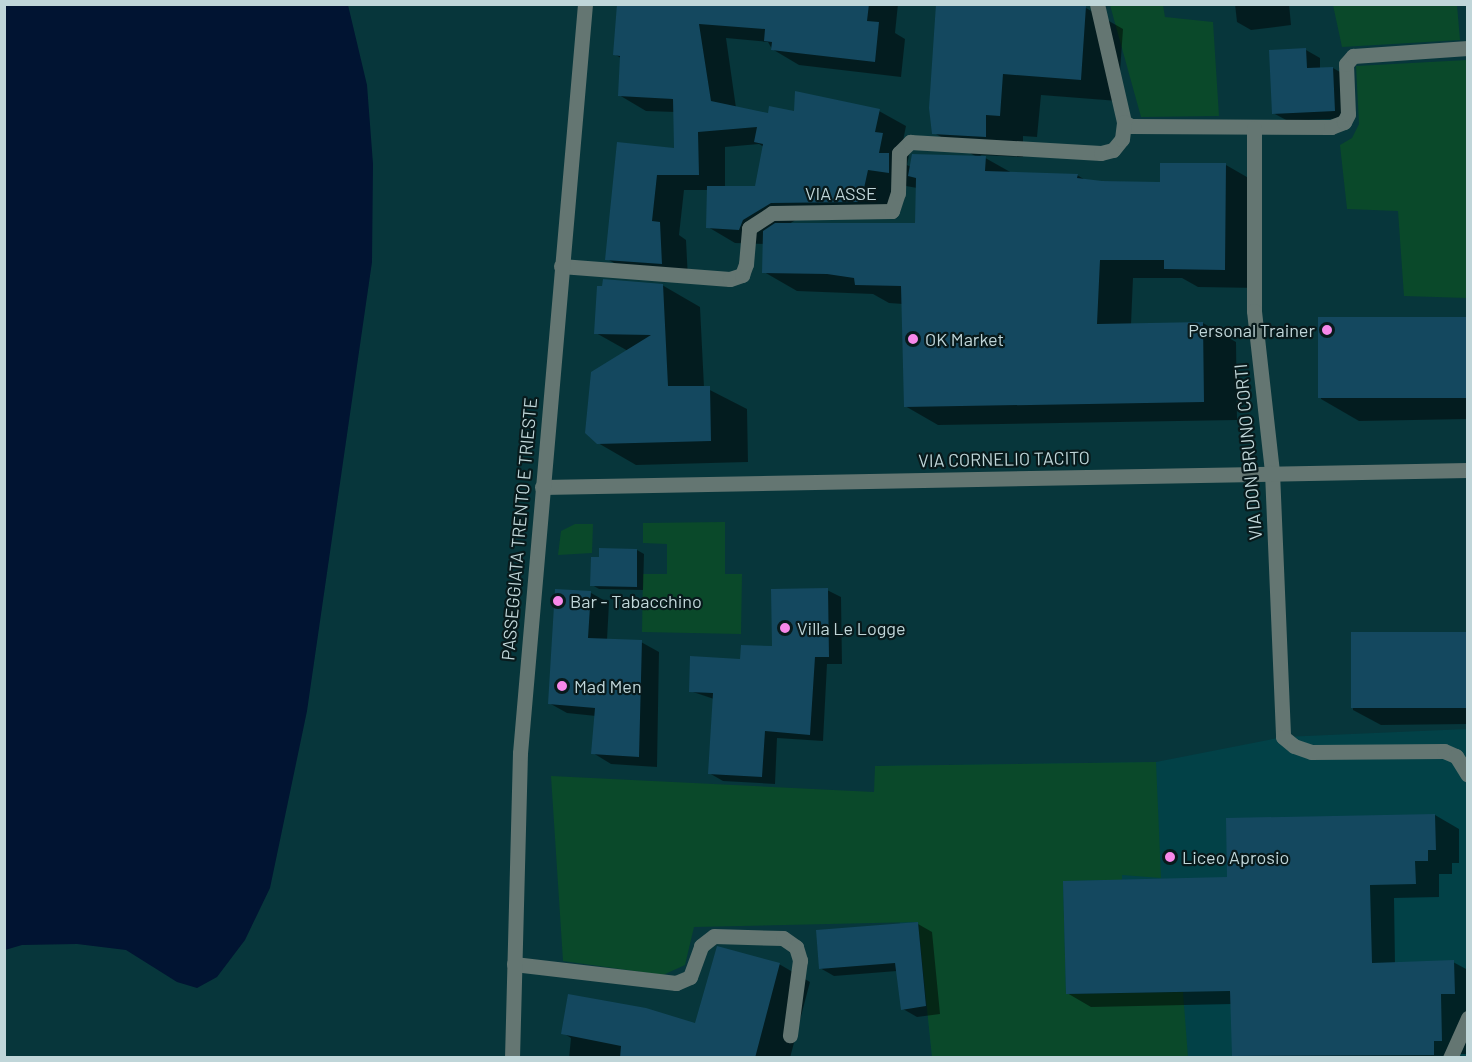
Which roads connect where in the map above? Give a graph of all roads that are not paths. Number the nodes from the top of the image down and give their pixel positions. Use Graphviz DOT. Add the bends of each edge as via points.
graph roads {
  1 [pos="585,4"];
  2 [pos="1097,4"];
  3 [pos="1467,48"];
  4 [pos="1124,122"];
  5 [pos="1254,128"];
  6 [pos="561,266"];
  7 [pos="1467,470"];
  8 [pos="1272,472"];
  9 [pos="542,487"];
  10 [pos="1467,775"];
  11 [pos="514,964"];
  12 [pos="1467,1018"];
  13 [pos="790,1035"];
  14 [pos="512,1058"];
  15 [pos="1450,1058"];
  1 -- 6 [label="street, PASSEGGIATA TRENTO E TRIESTE"];
  2 -- 4 [label="street"];
  3 -- 5 [label="street" via="1353,56 1346,64 1348,114 1344,122 1331,127"];
  4 -- 5 [label="street" via="1131,126"];
  4 -- 6 [label="street, VIA ASSE" via="1122,139 1113,150 1101,153 910,142 899,153 898,193 892,211 766,215 749,228 742,275 730,279"];
  5 -- 8 [label="street, VIA DON BRUNO CORTI" via="1254,312"];
  6 -- 9 [label="street, PASSEGGIATA TRENTO E TRIESTE"];
  7 -- 8 [label="street, VIA CORNELIO TACITO"];
  8 -- 9 [label="street, VIA CORNELIO TACITO"];
  8 -- 10 [label="street, VIA DON BRUNO CORTI" via="1283,737 1311,752 1444,751 1456,756"];
  9 -- 11 [label="street, PASSEGGIATA TRENTO E TRIESTE" via="520,753"];
  11 -- 13 [label="street" via="676,983 690,977 701,946 714,936 783,938 796,947 800,960"];
  11 -- 14 [label="street, PASSEGGIATA TRENTO E TRIESTE"];
  12 -- 15 [label="street"];
}
